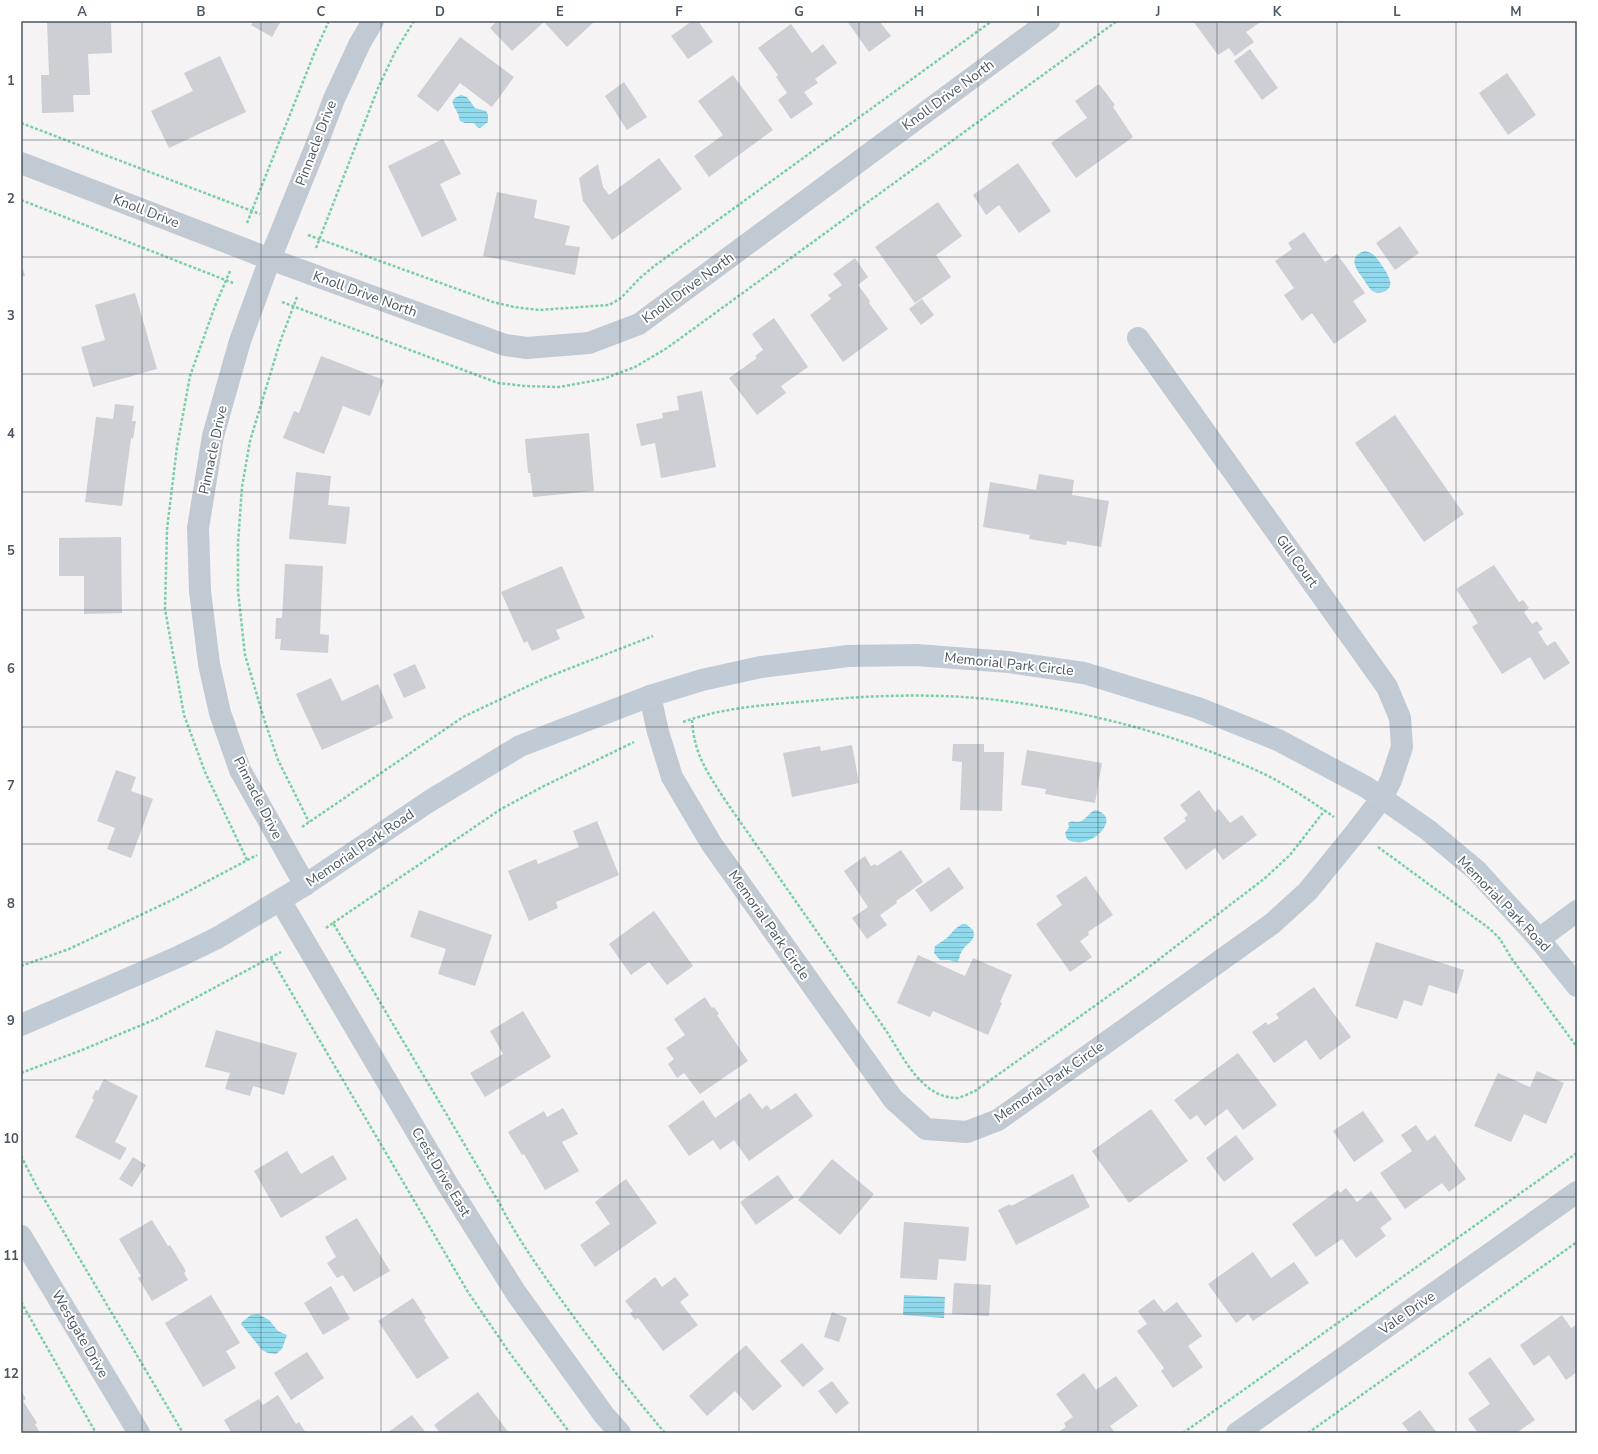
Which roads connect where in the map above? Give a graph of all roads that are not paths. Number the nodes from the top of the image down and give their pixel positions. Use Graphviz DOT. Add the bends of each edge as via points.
graph roads {
  1 [pos="373,21"];
  2 [pos="1049,21"];
  3 [pos="21,163"];
  4 [pos="270,259"];
  5 [pos="1138,338"];
  6 [pos="702,680"];
  7 [pos="650,696"];
  8 [pos="1374,793"];
  9 [pos="305,885"];
  10 [pos="280,900"];
  11 [pos="1577,911"];
  12 [pos="1539,939"];
  13 [pos="1577,986"];
  14 [pos="21,1025"];
  15 [pos="1577,1192"];
  16 [pos="21,1236"];
  17 [pos="139,1433"];
  18 [pos="620,1433"];
  19 [pos="1237,1433"];
  1 -- 4 [label="street, Pinnacle Drive" via="334,98"];
  2 -- 4 [label="street, Knoll Drive North" via="639,324 589,343 527,348 505,345"];
  3 -- 4 [label="street, Knoll Drive"];
  4 -- 9 [label="street, Pinnacle Drive" via="240,341 213,436 198,528 200,591 209,664 220,713 240,770"];
  5 -- 8 [label="street, Gill Court" via="1387,687 1400,718 1402,747 1391,780"];
  6 -- 7 [label="street, Memorial Park Road"];
  6 -- 8 [label="street, Memorial Park Circle" via="761,667 848,656 916,655 1009,662 1084,673 1198,708 1278,740"];
  7 -- 8 [label="street, Memorial Park Circle" via="672,777 711,843 893,1099 926,1129 967,1132 998,1120 1273,923 1308,891 1356,832"];
  7 -- 9 [label="street, Memorial Park Road" via="520,746 428,802"];
  8 -- 12 [label="street, Memorial Park Road" via="1428,830 1476,870"];
  9 -- 10 [label="street, Memorial Park Road"];
  10 -- 14 [label="street, Memorial Park Road" via="217,938 180,956"];
  10 -- 18 [label="street, Crest Drive East" via="448,1185 516,1293 604,1415"];
  11 -- 12 [label="street"];
  12 -- 13 [label="street, Memorial Park Road"];
  15 -- 19 [label="street, Vale Drive"];
  16 -- 17 [label="street, Westgate Drive"];
}
